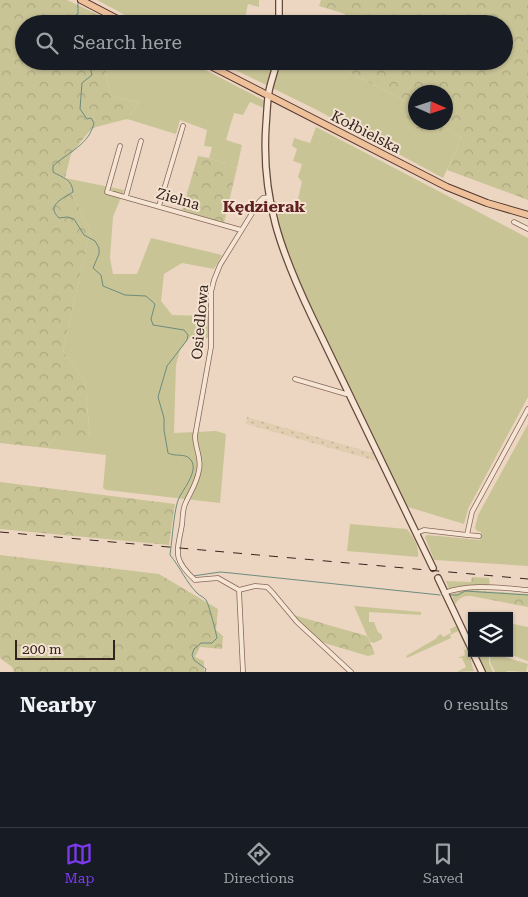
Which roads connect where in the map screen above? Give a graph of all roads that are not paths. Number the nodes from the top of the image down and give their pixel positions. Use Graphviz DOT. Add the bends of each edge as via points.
graph roads {
  1 [pos="82,0"];
  2 [pos="279,0"];
  3 [pos="110,15"];
  4 [pos="280,15"];
  5 [pos="218,70"];
  6 [pos="275,70"];
  7 [pos="268,96"];
  8 [pos="183,126"];
  9 [pos="141,142"];
  10 [pos="120,146"];
  11 [pos="126,196"];
  12 [pos="269,197"];
  13 [pos="159,206"];
  14 [pos="527,214"];
  15 [pos="514,222"];
  16 [pos="528,229"];
  17 [pos="242,230"];
  18 [pos="295,379"];
  19 [pos="349,393"];
  20 [pos="528,409"];
  21 [pos="417,533"];
  22 [pos="467,535"];
  23 [pos="479,536"];
  24 [pos="433,568"];
  25 [pos="438,578"];
  26 [pos="239,590"];
  27 [pos="528,590"];
  28 [pos="444,593"];
  29 [pos="468,644"];
  30 [pos="474,657"];
  31 [pos="243,672"];
  32 [pos="351,672"];
  33 [pos="482,672"];
  1 -- 3 [label="main road"];
  2 -- 4 [label="street"];
  5 -- 7 [label="main road, Kołbielska"];
  6 -- 7 [label="street"];
  7 -- 12 [label="street" via="264,158"];
  7 -- 14 [label="main road, Kołbielska" via="454,190"];
  8 -- 13 [label="street"];
  9 -- 11 [label="street"];
  10 -- 11 [label="street, Zielna" via="107,192"];
  11 -- 13 [label="street, Zielna"];
  12 -- 17 [label="street, Osiedlowa" via="260,201"];
  12 -- 19 [label="street" via="280,241 295,281"];
  13 -- 17 [label="street, Zielna"];
  15 -- 16 [label="street"];
  17 -- 26 [label="street, Osiedlowa" via="220,265 211,292 211,347 195,436 200,465 195,487 184,505 177,552 181,563 195,580 222,579"];
  18 -- 19 [label="street"];
  19 -- 21 [label="street"];
  20 -- 22 [label="street" via="472,512"];
  21 -- 22 [label="street" via="424,530"];
  21 -- 24 [label="street"];
  22 -- 23 [label="street"];
  25 -- 28 [label="street"];
  26 -- 31 [label="street"];
  26 -- 32 [label="street" via="267,587 297,622"];
  27 -- 28 [label="street" via="471,587"];
  28 -- 29 [label="street"];
  30 -- 33 [label="street"];
}
